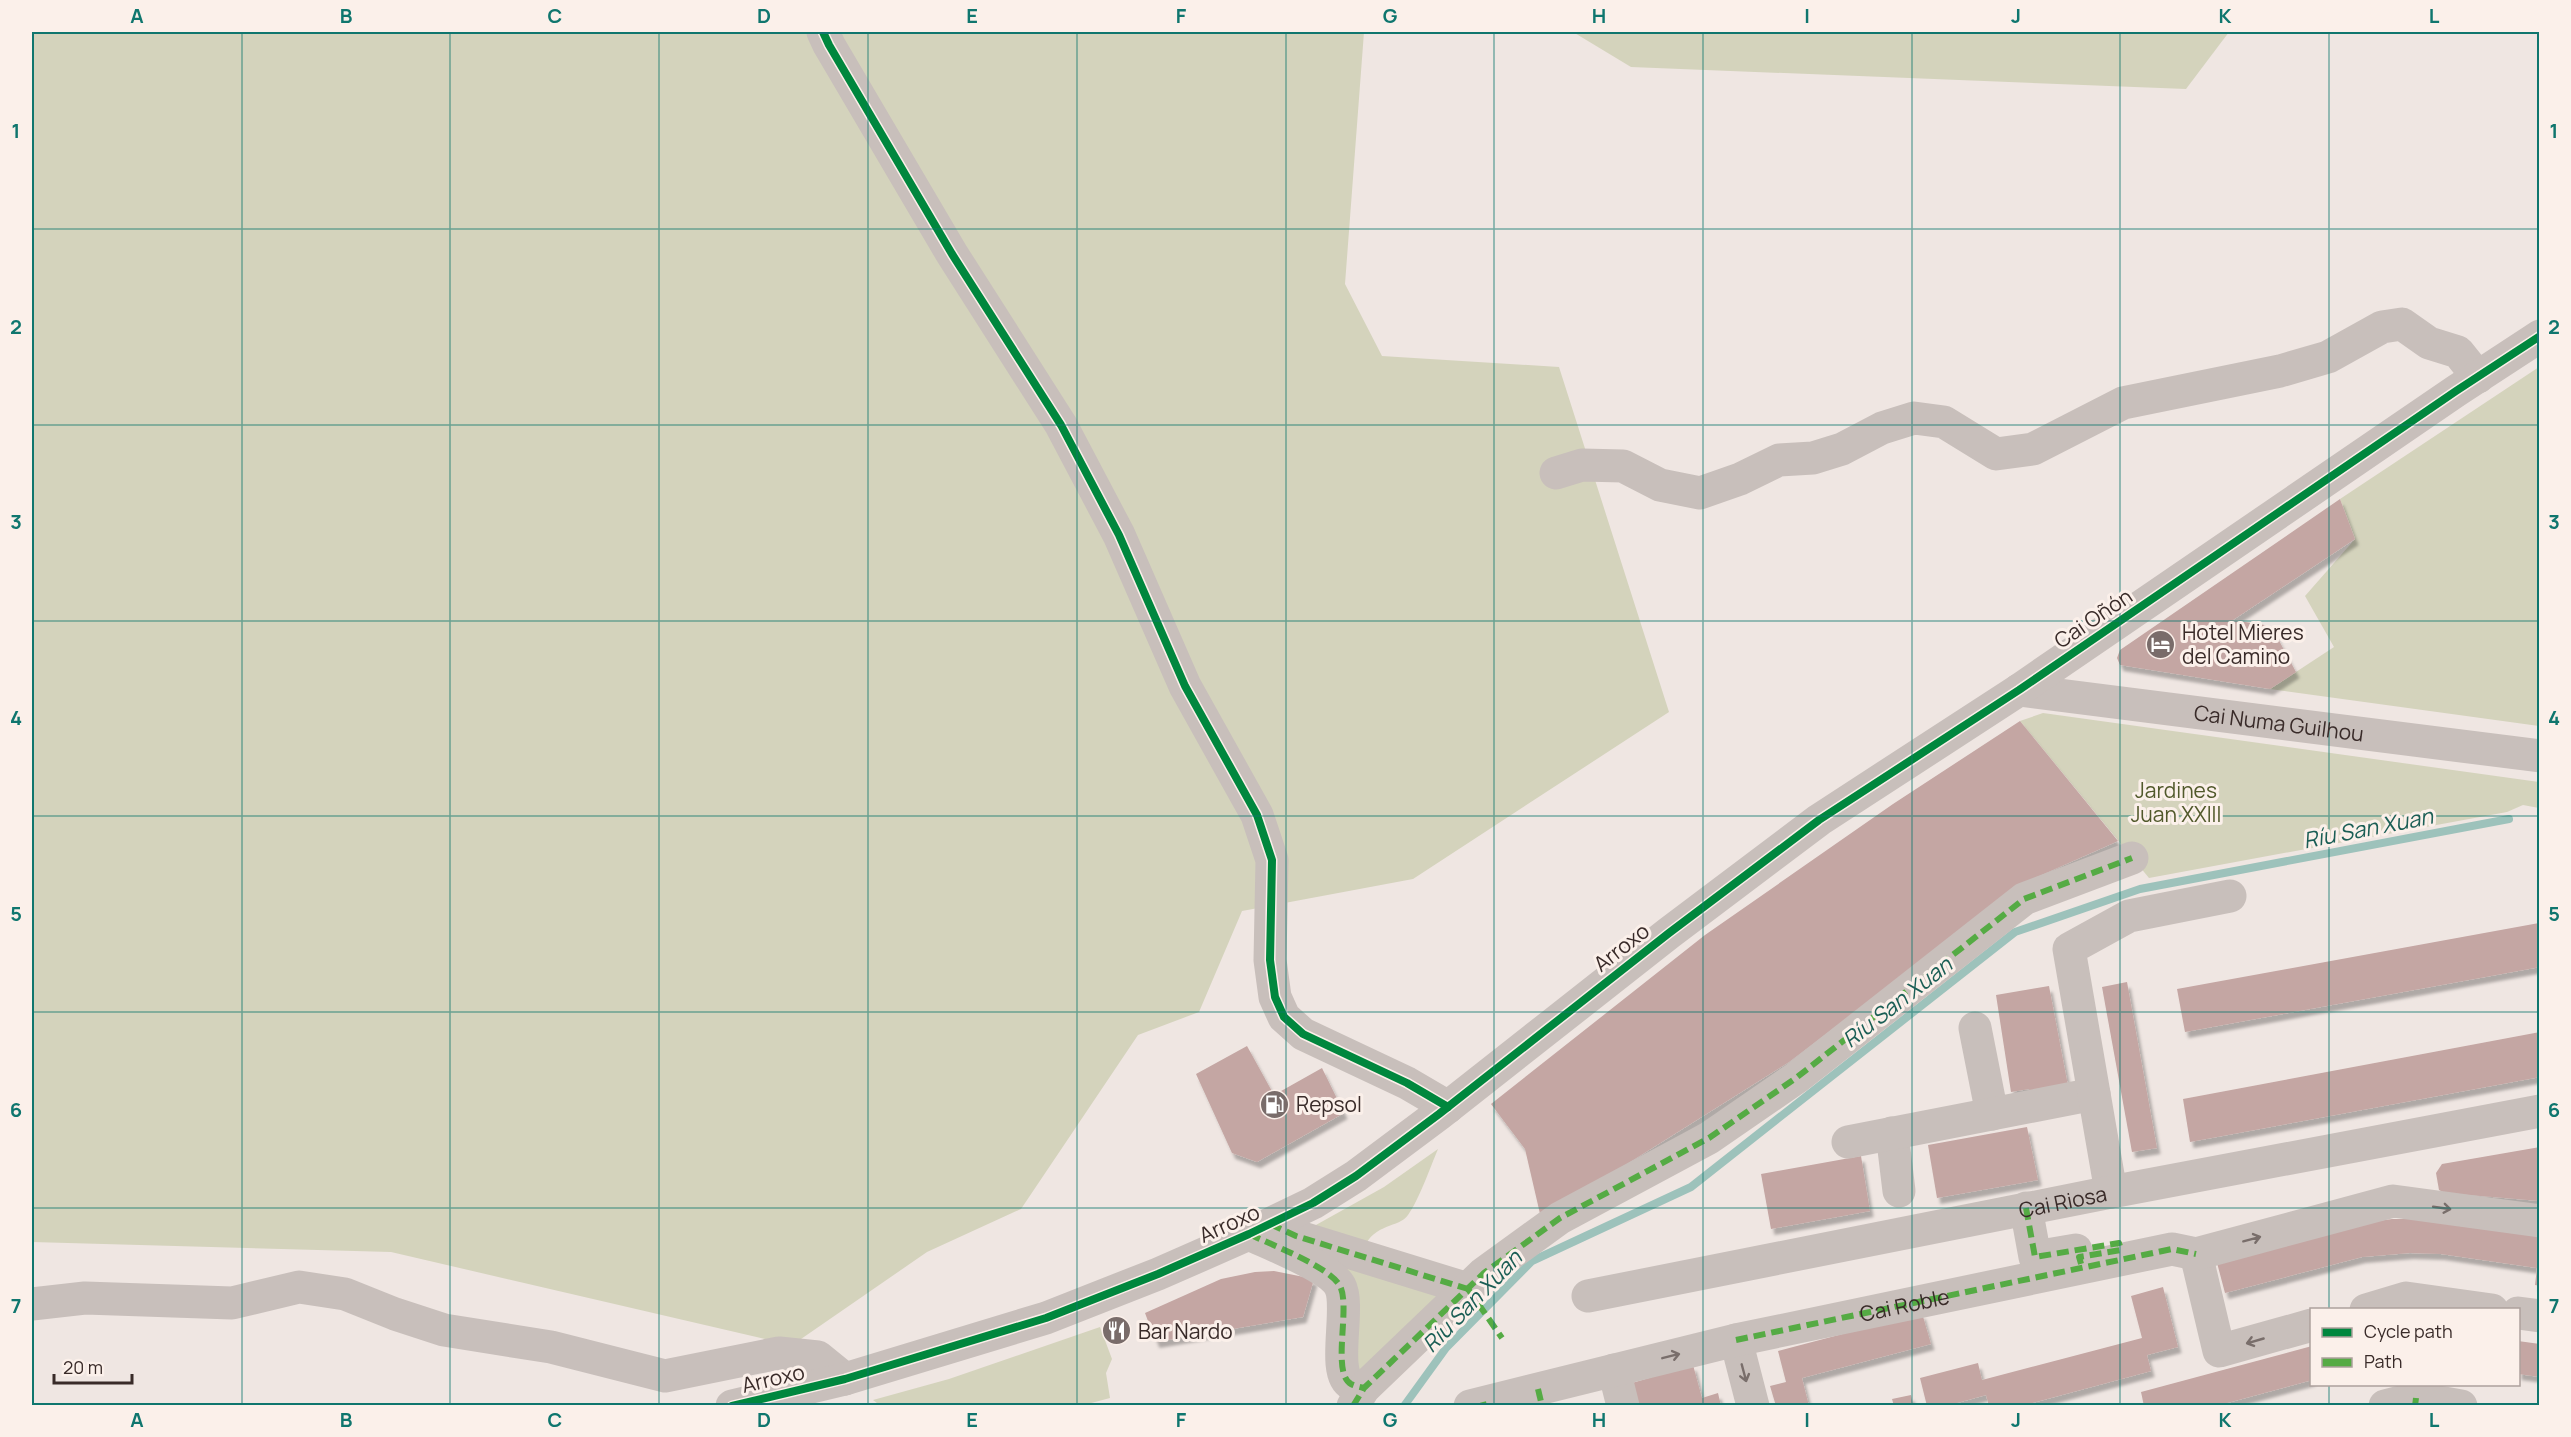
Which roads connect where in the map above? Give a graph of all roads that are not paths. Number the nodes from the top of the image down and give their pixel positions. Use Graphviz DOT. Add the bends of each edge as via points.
graph roads {
  1 [pos="823,32"];
  2 [pos="2540,336"];
  3 [pos="2478,377"];
  4 [pos="1556,473"];
  5 [pos="2019,690"];
  6 [pos="2540,756"];
  7 [pos="2132,858"];
  8 [pos="2230,896"];
  9 [pos="1669,933"];
  10 [pos="1975,1028"];
  11 [pos="2094,1094"];
  12 [pos="1448,1107"];
  13 [pos="2540,1111"];
  14 [pos="1992,1114"];
  15 [pos="1892,1133"];
  16 [pos="1848,1142"];
  17 [pos="1899,1191"];
  18 [pos="2110,1192"];
  19 [pos="2026,1208"];
  20 [pos="2540,1221"];
  21 [pos="1259,1229"];
  22 [pos="2196,1254"];
  23 [pos="2082,1268"];
  24 [pos="1468,1289"];
  25 [pos="1588,1296"];
  26 [pos="32,1304"];
  27 [pos="2373,1308"];
  28 [pos="2478,1308"];
  29 [pos="2520,1313"];
  30 [pos="2540,1316"];
  31 [pos="2310,1326"];
  32 [pos="1736,1340"];
  33 [pos="1614,1370"];
  34 [pos="845,1379"];
  35 [pos="1543,1394"];
  36 [pos="1359,1397"];
  37 [pos="2415,1402"];
  38 [pos="1479,1404"];
  39 [pos="732,1406"];
  40 [pos="1623,1406"];
  41 [pos="1753,1406"];
  42 [pos="2385,1406"];
  43 [pos="2461,1406"];
  1 -- 12 [label="street" via="952,254 1061,425 1119,534 1185,686 1257,815 1272,861 1270,960 1275,997 1284,1017 1303,1034"];
  2 -- 3 [label="street, Cai Oñón"];
  3 -- 4 [label="street" via="2458,352 2430,342 2402,324 2382,327 2328,357 2280,371 2123,403 2033,449 1996,454 1944,422 1914,418 1882,428 1842,449 1813,458 1779,460 1700,493 1660,485 1623,466 1582,465"];
  3 -- 5 [label="street, Cai Oñón"];
  5 -- 6 [label="street, Cai Numa Guilhou"];
  5 -- 9 [label="street, Cai Oñón" via="1819,819"];
  7 -- 24 [label="street" via="2024,899 1787,1084 1709,1138 1560,1218"];
  8 -- 11 [label="street" via="2129,916 2068,949"];
  9 -- 12 [label="street, Arroxo"];
  10 -- 14 [label="street"];
  11 -- 14 [label="street"];
  11 -- 18 [label="street"];
  12 -- 21 [label="street, Arroxo" via="1356,1176 1313,1203"];
  13 -- 18 [label="street, Cai Riosa"];
  14 -- 15 [label="street"];
  15 -- 16 [label="street"];
  15 -- 17 [label="street"];
  18 -- 19 [label="street, Cai Riosa"];
  19 -- 23 [label="street" via="2035,1257 2119,1243 2121,1250 2079,1257"];
  19 -- 25 [label="street, Cai Riosa"];
  22 -- 20 [label="street, one-way" via="2394,1201"];
  21 -- 24 [label="street" via="1296,1236"];
  21 -- 34 [label="street, Arroxo" via="1046,1318"];
  21 -- 36 [label="street" via="1324,1271 1340,1287 1342,1366"];
  22 -- 23 [label="street, Cai Roble" via="2172,1249"];
  31 -- 22 [label="street, one-way" via="2219,1352"];
  23 -- 32 [label="street, Cai Roble"];
  24 -- 36 [label="street"];
  26 -- 34 [label="street" via="85,1298 232,1303 299,1287 345,1294 444,1330 551,1347 665,1376 779,1353 818,1357"];
  27 -- 28 [label="street" via="2406,1298"];
  29 -- 30 [label="street"];
  33 -- 32 [label="street, Cai Roble, one-way"];
  32 -- 41 [label="street, one-way"];
  33 -- 35 [label="street, Cai Roble"];
  33 -- 40 [label="street"];
  34 -- 39 [label="street, Arroxo"];
  35 -- 38 [label="street, Cai Roble"];
  37 -- 42 [label="street"];
  37 -- 43 [label="street"];
}
